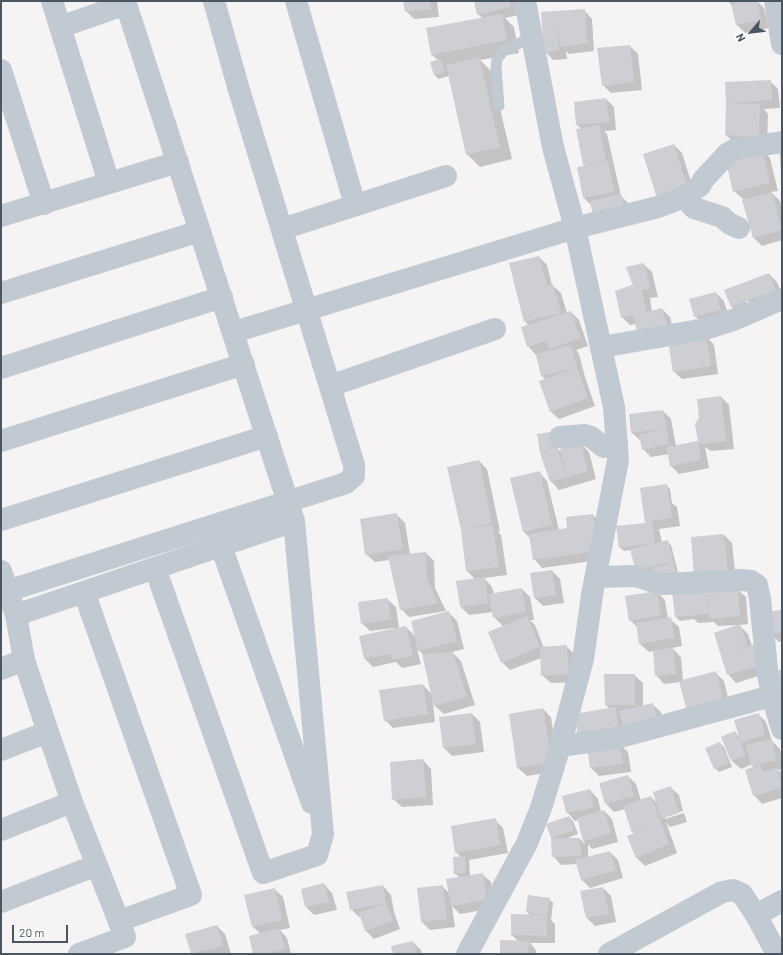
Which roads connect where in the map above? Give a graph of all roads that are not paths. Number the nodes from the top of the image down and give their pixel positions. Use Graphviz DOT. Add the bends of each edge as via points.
graph roads {
  1 [pos="52,1"];
  2 [pos="214,1"];
  3 [pos="296,1"];
  4 [pos="526,1"];
  5 [pos="775,1"];
  6 [pos="126,3"];
  7 [pos="60,27"];
  8 [pos="531,38"];
  9 [pos="782,44"];
  10 [pos="1,70"];
  11 [pos="499,106"];
  12 [pos="782,142"];
  13 [pos="178,162"];
  14 [pos="446,176"];
  15 [pos="109,183"];
  16 [pos="684,197"];
  17 [pos="44,204"];
  18 [pos="355,205"];
  19 [pos="1,216"];
  20 [pos="575,228"];
  21 [pos="739,228"];
  22 [pos="282,229"];
  23 [pos="200,231"];
  24 [pos="1,293"];
  25 [pos="222,297"];
  26 [pos="782,299"];
  27 [pos="308,310"];
  28 [pos="495,329"];
  29 [pos="234,332"];
  30 [pos="601,348"];
  31 [pos="244,364"];
  32 [pos="1,368"];
  33 [pos="330,386"];
  34 [pos="267,436"];
  35 [pos="560,437"];
  36 [pos="1,441"];
  37 [pos="617,445"];
  38 [pos="291,511"];
  39 [pos="1,520"];
  40 [pos="221,546"];
  41 [pos="155,568"];
  42 [pos="596,577"];
  43 [pos="3,585"];
  44 [pos="84,592"];
  45 [pos="16,615"];
  46 [pos="24,660"];
  47 [pos="1,669"];
  48 [pos="777,694"];
  49 [pos="782,729"];
  50 [pos="48,732"];
  51 [pos="560,746"];
  52 [pos="1,750"];
  53 [pos="72,802"];
  54 [pos="1,830"];
  55 [pos="323,834"];
  56 [pos="97,865"];
  57 [pos="782,901"];
  58 [pos="1,902"];
  59 [pos="756,915"];
  60 [pos="119,921"];
  61 [pos="771,952"];
  62 [pos="79,954"];
  63 [pos="467,954"];
  64 [pos="609,954"];
  1 -- 7 [label="street"];
  2 -- 22 [label="street"];
  3 -- 18 [label="street"];
  4 -- 8 [label="street"];
  5 -- 9 [label="street"];
  6 -- 7 [label="street"];
  6 -- 13 [label="street"];
  7 -- 15 [label="street"];
  8 -- 11 [label="lane" via="504,50 497,59"];
  8 -- 20 [label="street" via="553,148"];
  10 -- 17 [label="street"];
  12 -- 16 [label="street" via="736,149 728,154 700,186"];
  13 -- 15 [label="street"];
  13 -- 23 [label="street"];
  14 -- 18 [label="street"];
  15 -- 17 [label="street"];
  16 -- 20 [label="street" via="658,207"];
  16 -- 21 [label="street" via="694,208 722,217"];
  17 -- 19 [label="street"];
  18 -- 22 [label="street"];
  20 -- 27 [label="street"];
  20 -- 30 [label="street"];
  22 -- 27 [label="street"];
  23 -- 24 [label="street"];
  23 -- 25 [label="street"];
  25 -- 29 [label="street"];
  25 -- 32 [label="street"];
  26 -- 30 [label="street" via="705,330"];
  27 -- 29 [label="street"];
  27 -- 33 [label="street"];
  28 -- 33 [label="street"];
  29 -- 31 [label="street"];
  30 -- 37 [label="street" via="614,408"];
  31 -- 34 [label="street"];
  31 -- 36 [label="street"];
  33 -- 38 [label="street" via="354,465 354,476 346,483"];
  34 -- 38 [label="street"];
  34 -- 39 [label="street"];
  35 -- 37 [label="street" via="585,435 604,447"];
  37 -- 42 [label="street" via="618,460"];
  38 -- 40 [label="street"];
  38 -- 43 [label="street"];
  38 -- 55 [label="street"];
  40 -- 41 [label="street"];
  40 -- 55 [label="street"];
  41 -- 44 [label="street"];
  41 -- 55 [label="street" via="263,874 317,855"];
  42 -- 48 [label="street" via="636,576 657,584 751,581 759,590 764,652"];
  42 -- 51 [label="street" via="583,659"];
  43 -- 45 [label="street"];
  44 -- 45 [label="street"];
  44 -- 60 [label="street" via="191,895"];
  45 -- 46 [label="street"];
  46 -- 47 [label="street"];
  46 -- 50 [label="street"];
  48 -- 49 [label="street"];
  48 -- 51 [label="street" via="617,738"];
  50 -- 52 [label="street"];
  50 -- 53 [label="street"];
  51 -- 63 [label="street" via="527,843"];
  53 -- 54 [label="street"];
  53 -- 56 [label="street"];
  56 -- 58 [label="street"];
  56 -- 60 [label="street"];
  57 -- 59 [label="street"];
  59 -- 61 [label="street"];
  59 -- 64 [label="street" via="742,894 727,890"];
  60 -- 62 [label="street" via="125,937"];
}
